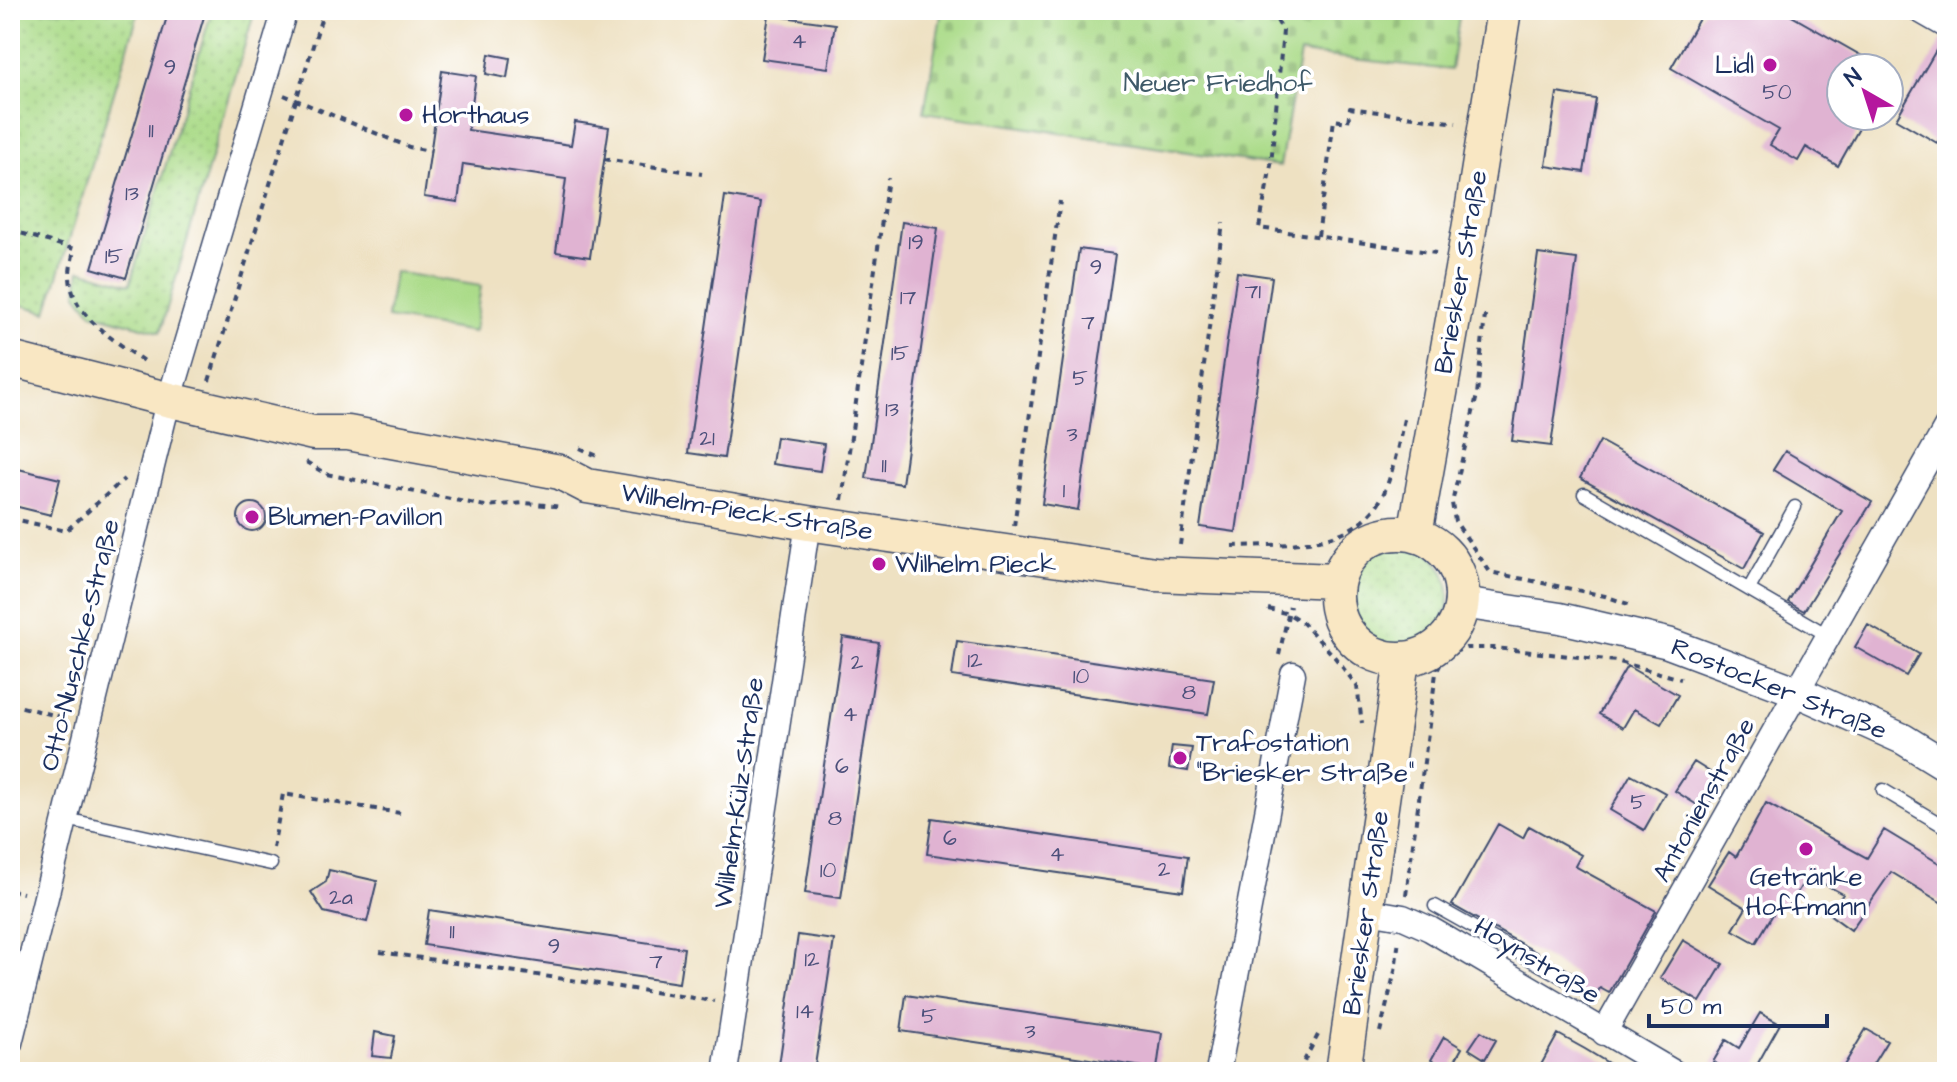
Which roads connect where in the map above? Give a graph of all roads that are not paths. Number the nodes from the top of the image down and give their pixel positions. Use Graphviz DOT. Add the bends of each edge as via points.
graph roads {
  1 [pos="285,10"];
  2 [pos="1504,10"];
  3 [pos="1919,10"];
  4 [pos="1947,26"];
  5 [pos="10,359"];
  6 [pos="166,384"];
  7 [pos="1947,426"];
  8 [pos="1584,494"];
  9 [pos="1795,507"];
  10 [pos="808,523"];
  11 [pos="1415,534"];
  12 [pos="1336,581"];
  13 [pos="1749,589"];
  14 [pos="1462,603"];
  15 [pos="1829,636"];
  16 [pos="1402,660"];
  17 [pos="1293,674"];
  18 [pos="1796,691"];
  19 [pos="1947,766"];
  20 [pos="1883,790"];
  21 [pos="66,819"];
  22 [pos="1947,828"];
  23 [pos="271,864"];
  24 [pos="1435,906"];
  25 [pos="1368,911"];
  26 [pos="1569,981"];
  27 [pos="1604,1033"];
  28 [pos="10,1043"];
  29 [pos="725,1072"];
  30 [pos="1218,1072"];
  31 [pos="1343,1072"];
  32 [pos="1673,1072"];
  1 -- 6 [label="street, Otto-Nuschke-Straße"];
  2 -- 11 [label="main road, Briesker Straße"];
  3 -- 4 [label="street"];
  5 -- 6 [label="main road, Wilhelm-Pieck-Straße"];
  6 -- 10 [label="main road, Wilhelm-Pieck-Straße" via="313,433 348,433 596,474"];
  6 -- 21 [label="street, Otto-Nuschke-Straße" via="150,480"];
  7 -- 15 [label="street, Antonienstraße"];
  8 -- 13 [label="lane"];
  9 -- 13 [label="lane"];
  10 -- 12 [label="main road, Wilhelm-Pieck-Straße" via="1155,574"];
  10 -- 29 [label="street, Wilhelm-Külz-Straße"];
  11 -- 12 [label="main road" via="1401,532 1370,541 1346,561"];
  11 -- 14 [label="main road" via="1451,562"];
  12 -- 16 [label="main road" via="1335,602 1354,639 1374,653"];
  13 -- 15 [label="lane"];
  14 -- 16 [label="main road" via="1446,638 1431,651"];
  14 -- 18 [label="street, Rostocker Straße" via="1668,643"];
  15 -- 18 [label="street, Antonienstraße"];
  16 -- 25 [label="main road, Briesker Straße"];
  17 -- 30 [label="street"];
  18 -- 19 [label="street, Rostocker Straße" via="1903,739"];
  18 -- 27 [label="street, Antonienstraße"];
  20 -- 22 [label="lane"];
  21 -- 23 [label="lane"];
  21 -- 28 [label="street, Otto-Nuschke-Straße"];
  24 -- 26 [label="lane"];
  25 -- 27 [label="street, Hoynstraße" via="1430,929"];
  25 -- 31 [label="main road, Briesker Straße"];
  27 -- 32 [label="street, Hoynstraße"];
}
